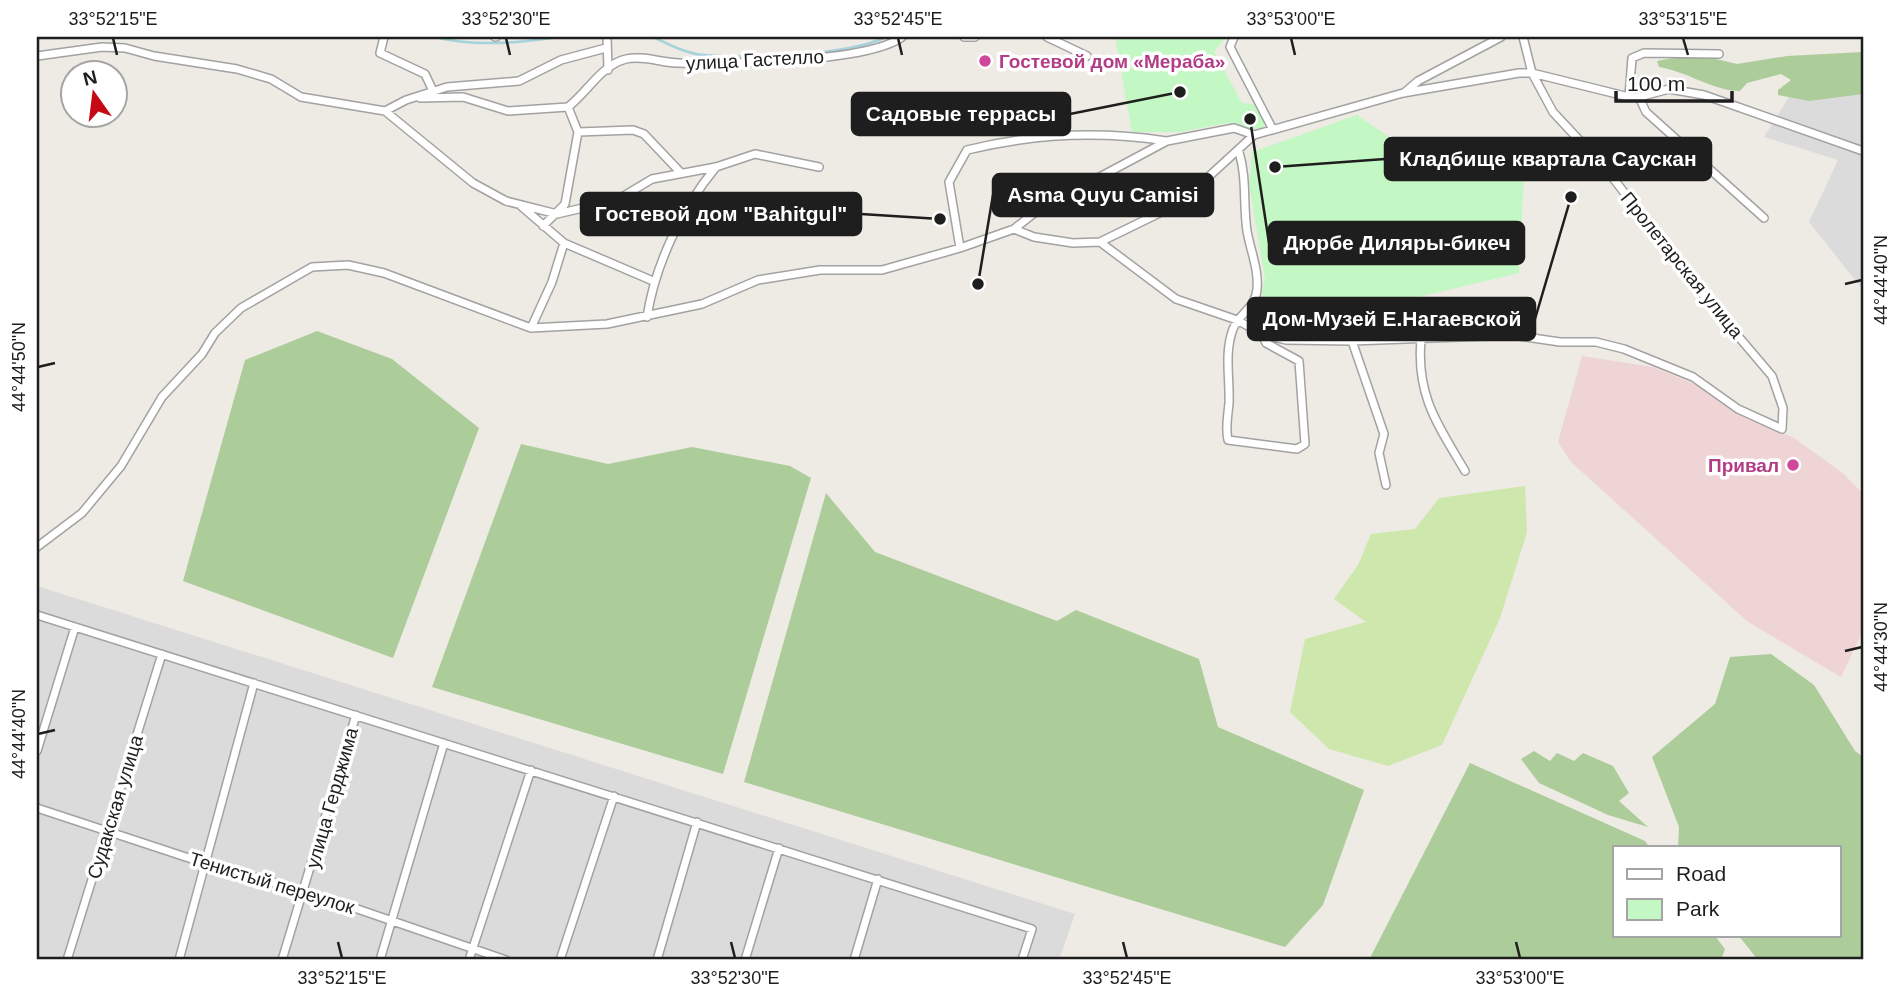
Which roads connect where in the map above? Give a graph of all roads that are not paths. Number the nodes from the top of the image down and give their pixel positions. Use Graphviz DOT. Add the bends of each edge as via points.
graph roads {
  1 [pos="384,37"];
  2 [pos="607,37"];
  3 [pos="902,37"];
  4 [pos="964,37"];
  5 [pos="975,37"];
  6 [pos="1047,37"];
  7 [pos="1234,37"];
  8 [pos="1501,37"];
  9 [pos="1523,37"];
  10 [pos="886,41"];
  11 [pos="606,48"];
  12 [pos="1719,54"];
  13 [pos="37,56"];
  14 [pos="1087,56"];
  15 [pos="608,70"];
  16 [pos="1532,73"];
  17 [pos="433,91"];
  18 [pos="1403,93"];
  19 [pos="1629,97"];
  20 [pos="1639,97"];
  21 [pos="406,100"];
  22 [pos="568,107"];
  23 [pos="385,111"];
  24 [pos="1272,128"];
  25 [pos="578,132"];
  26 [pos="1254,135"];
  27 [pos="1167,141"];
  28 [pos="1863,151"];
  29 [pos="1239,152"];
  30 [pos="716,167"];
  31 [pos="819,167"];
  32 [pos="681,173"];
  33 [pos="521,205"];
  34 [pos="557,214"];
  35 [pos="1764,218"];
  36 [pos="542,226"];
  37 [pos="1014,229"];
  38 [pos="1100,242"];
  39 [pos="564,243"];
  40 [pos="960,248"];
  41 [pos="653,281"];
  42 [pos="647,317"];
  43 [pos="1237,320"];
  44 [pos="531,328"];
  45 [pos="1262,334"];
  46 [pos="1421,340"];
  47 [pos="1352,341"];
  48 [pos="1465,471"];
  49 [pos="1386,485"];
  50 [pos="37,547"];
  51 [pos="37,615"];
  52 [pos="75,628"];
  53 [pos="162,654"];
  54 [pos="254,683"];
  55 [pos="356,715"];
  56 [pos="444,743"];
  57 [pos="37,751"];
  58 [pos="531,770"];
  59 [pos="614,796"];
  60 [pos="37,808"];
  61 [pos="698,822"];
  62 [pos="108,831"];
  63 [pos="779,848"];
  64 [pos="207,864"];
  65 [pos="878,879"];
  66 [pos="305,891"];
  67 [pos="392,920"];
  68 [pos="473,947"];
  69 [pos="67,960"];
  70 [pos="179,960"];
  71 [pos="282,960"];
  72 [pos="380,960"];
  73 [pos="469,960"];
  74 [pos="506,960"];
  75 [pos="560,960"];
  76 [pos="657,960"];
  77 [pos="745,960"];
  78 [pos="854,960"];
  79 [pos="1022,960"];
  1 -- 17 [label="street" via="380,53 425,74"];
  2 -- 11 [label="street"];
  3 -- 10 [label="street, улица Гастелло"];
  4 -- 5 [label="street"];
  6 -- 14 [label="street"];
  7 -- 24 [label="street" via="1230,47"];
  8 -- 18 [label="street"];
  9 -- 16 [label="street, Пролетарская улица"];
  10 -- 15 [label="street, улица Гастелло" via="859,53 797,60 694,64 624,59"];
  11 -- 15 [label="street"];
  11 -- 17 [label="street" via="561,60 519,81"];
  12 -- 19 [label="street" via="1644,53 1632,58"];
  13 -- 23 [label="street" via="125,48 237,69 271,79 302,97"];
  15 -- 22 [label="street"];
  16 -- 18 [label="street"];
  16 -- 19 [label="street"];
  16 -- 46 [label="street, Пролетарская улица" via="1553,112 1605,169 1772,376 1783,408 1782,429 1738,409 1693,377 1596,342 1512,335"];
  17 -- 21 [label="street"];
  18 -- 24 [label="street"];
  19 -- 20 [label="street"];
  20 -- 28 [label="street" via="1669,89 1704,96"];
  20 -- 35 [label="street" via="1646,112"];
  21 -- 22 [label="street" via="463,97 508,111"];
  21 -- 23 [label="street"];
  22 -- 25 [label="street"];
  23 -- 33 [label="street" via="473,183"];
  24 -- 26 [label="street"];
  25 -- 32 [label="street" via="633,130 644,134"];
  25 -- 34 [label="street" via="565,204"];
  26 -- 27 [label="street" via="1234,128"];
  26 -- 29 [label="street"];
  27 -- 37 [label="street" via="1038,210"];
  27 -- 40 [label="street" via="1031,137 967,150 949,182"];
  29 -- 38 [label="street" via="1180,203"];
  29 -- 43 [label="street" via="1258,290 1250,309"];
  30 -- 31 [label="street" via="755,154"];
  30 -- 32 [label="street"];
  30 -- 41 [label="street" via="702,184"];
  32 -- 34 [label="street" via="652,178 617,200"];
  33 -- 34 [label="street"];
  33 -- 36 [label="street"];
  34 -- 36 [label="street"];
  36 -- 39 [label="street"];
  37 -- 38 [label="street" via="1073,243"];
  37 -- 40 [label="street"];
  38 -- 43 [label="street" via="1176,299"];
  39 -- 41 [label="street"];
  39 -- 44 [label="street"];
  40 -- 42 [label="street" via="882,270 820,270 758,281 702,304"];
  41 -- 42 [label="street"];
  42 -- 44 [label="street"];
  43 -- 45 [label="street"];
  43 -- 45 [label="street" via="1228,355 1228,440 1297,449 1305,444 1299,361 1266,343"];
  44 -- 50 [label="street" via="384,273 348,265 312,267 241,308 215,333 147,419 121,466 82,513"];
  45 -- 47 [label="street" via="1286,340"];
  46 -- 47 [label="street"];
  46 -- 48 [label="street" via="1419,370 1429,409"];
  47 -- 49 [label="street" via="1384,434 1379,453"];
  51 -- 52 [label="street"];
  52 -- 53 [label="street"];
  52 -- 57 [label="street"];
  53 -- 54 [label="street"];
  53 -- 62 [label="street, Судакская улица"];
  54 -- 55 [label="street"];
  54 -- 64 [label="street"];
  55 -- 56 [label="street"];
  55 -- 66 [label="street, улица Герджима"];
  56 -- 58 [label="street"];
  56 -- 67 [label="street"];
  58 -- 59 [label="street"];
  58 -- 68 [label="street"];
  59 -- 61 [label="street"];
  59 -- 75 [label="street"];
  60 -- 62 [label="street, Тенистый переулок"];
  61 -- 63 [label="street"];
  61 -- 76 [label="street"];
  62 -- 64 [label="street, Тенистый переулок"];
  62 -- 69 [label="street, Судакская улица"];
  63 -- 65 [label="street"];
  63 -- 77 [label="street"];
  64 -- 66 [label="street, Тенистый переулок"];
  64 -- 70 [label="street"];
  65 -- 78 [label="street"];
  65 -- 79 [label="street" via="1032,929"];
  66 -- 67 [label="street, Тенистый переулок"];
  66 -- 71 [label="street, улица Герджима"];
  67 -- 68 [label="street, Тенистый переулок"];
  67 -- 72 [label="street"];
  68 -- 73 [label="street"];
  68 -- 74 [label="street, Тенистый переулок"];
}
